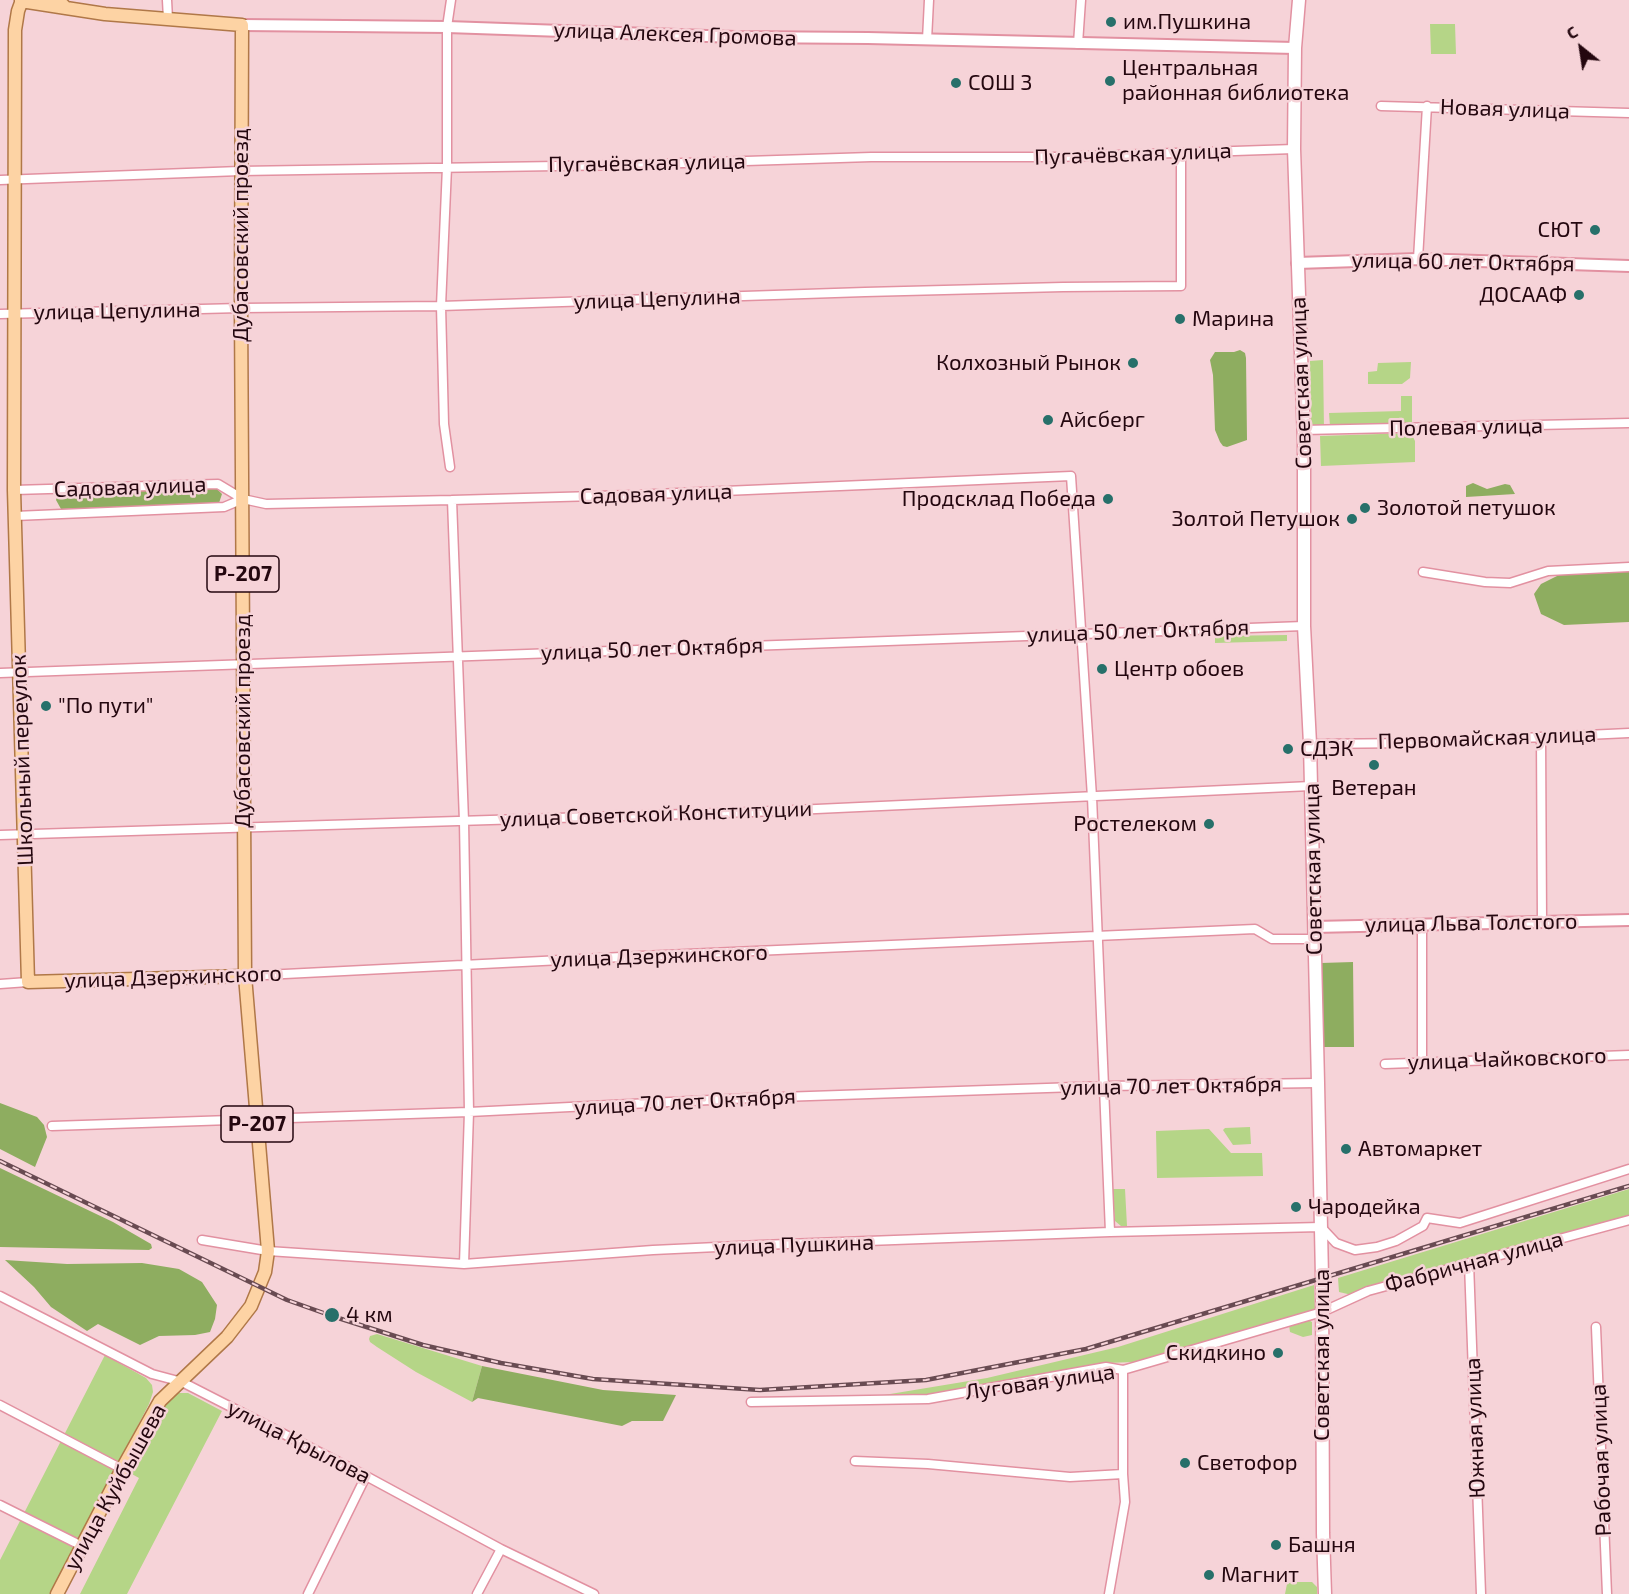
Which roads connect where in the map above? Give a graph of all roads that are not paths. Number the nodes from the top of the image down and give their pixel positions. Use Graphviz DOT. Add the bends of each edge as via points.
graph roads {
  1 [pos="19,0"];
  2 [pos="167,0"];
  3 [pos="451,0"];
  4 [pos="928,0"];
  5 [pos="1081,0"];
  6 [pos="1299,0"];
  7 [pos="62,4"];
  8 [pos="168,19"];
  9 [pos="242,25"];
  10 [pos="447,27"];
  11 [pos="927,40"];
  12 [pos="1078,44"];
  13 [pos="1295,48"];
  14 [pos="1381,106"];
  15 [pos="1427,106"];
  16 [pos="1629,113"];
  17 [pos="1294,149"];
  18 [pos="1181,153"];
  19 [pos="447,167"];
  20 [pos="240,171"];
  21 [pos="0,180"];
  22 [pos="14,180"];
  23 [pos="1418,259"];
  24 [pos="1297,263"];
  25 [pos="1629,266"];
  26 [pos="441,306"];
  27 [pos="241,308"];
  28 [pos="14,313"];
  29 [pos="0,314"];
  30 [pos="1629,423"];
  31 [pos="1303,430"];
  32 [pos="450,467"];
  33 [pos="14,490"];
  34 [pos="243,499"];
  35 [pos="452,500"];
  36 [pos="15,516"];
  37 [pos="1629,567"];
  38 [pos="1423,572"];
  39 [pos="1304,626"];
  40 [pos="1083,633"];
  41 [pos="457,656"];
  42 [pos="243,665"];
  43 [pos="19,672"];
  44 [pos="0,673"];
  45 [pos="1629,733"];
  46 [pos="1540,737"];
  47 [pos="1310,744"];
  48 [pos="1311,786"];
  49 [pos="1092,796"];
  50 [pos="464,821"];
  51 [pos="244,828"];
  52 [pos="25,834"];
  53 [pos="0,835"];
  54 [pos="1629,920"];
  55 [pos="1542,922"];
  56 [pos="1422,924"];
  57 [pos="1314,933"];
  58 [pos="1099,935"];
  59 [pos="465,964"];
  60 [pos="245,976"];
  61 [pos="28,982"];
  62 [pos="0,984"];
  63 [pos="1629,1055"];
  64 [pos="1422,1062"];
  65 [pos="1385,1064"];
  66 [pos="1318,1083"];
  67 [pos="1106,1086"];
  68 [pos="469,1112"];
  69 [pos="256,1120"];
  70 [pos="52,1126"];
  71 [pos="1629,1169"];
  72 [pos="1629,1220"];
  73 [pos="1321,1227"];
  74 [pos="1110,1232"];
  75 [pos="202,1240"];
  76 [pos="268,1251"];
  77 [pos="1469,1263"];
  78 [pos="464,1264"];
  79 [pos="265,1272"];
  80 [pos="0,1296"];
  81 [pos="1322,1312"];
  82 [pos="1596,1327"];
  83 [pos="1123,1370"];
  84 [pos="182,1382"];
  85 [pos="751,1402"];
  86 [pos="0,1405"];
  87 [pos="855,1461"];
  88 [pos="122,1469"];
  89 [pos="1123,1474"];
  90 [pos="366,1476"];
  91 [pos="0,1505"];
  92 [pos="82,1546"];
  93 [pos="501,1549"];
  94 [pos="57,1594"];
  95 [pos="308,1594"];
  96 [pos="477,1594"];
  97 [pos="594,1594"];
  98 [pos="1109,1594"];
  99 [pos="1325,1594"];
  100 [pos="1481,1594"];
  101 [pos="1607,1594"];
  1 -- 7 [label="main road, улица Алексея Громова"];
  1 -- 22 [label="main road, Школьный переулок" via="15,30"];
  2 -- 8 [label="street"];
  3 -- 10 [label="street"];
  4 -- 11 [label="street"];
  5 -- 12 [label="street"];
  6 -- 13 [label="main road, Советская улица"];
  7 -- 8 [label="main road, улица Алексея Громова"];
  8 -- 9 [label="main road, улица Алексея Громова"];
  9 -- 10 [label="street, улица Алексея Громова"];
  9 -- 20 [label="main road, Дубасовский проезд / Р-207"];
  10 -- 11 [label="street, улица Алексея Громова"];
  10 -- 19 [label="street"];
  11 -- 12 [label="street, улица Алексея Громова"];
  12 -- 13 [label="street, улица Алексея Громова"];
  13 -- 17 [label="main road, Советская улица"];
  14 -- 15 [label="street, Новая улица"];
  15 -- 16 [label="street, Новая улица"];
  15 -- 23 [label="street"];
  17 -- 18 [label="street, Пугачёвская улица"];
  17 -- 24 [label="main road, Советская улица"];
  18 -- 19 [label="street, Пугачёвская улица"];
  18 -- 26 [label="street, улица Цепулина" via="1181,286"];
  19 -- 20 [label="street, Пугачёвская улица"];
  19 -- 26 [label="street"];
  20 -- 22 [label="street, Пугачёвская улица"];
  20 -- 27 [label="main road, Дубасовский проезд / Р-207"];
  21 -- 22 [label="street, Пугачёвская улица"];
  22 -- 28 [label="main road, Школьный переулок"];
  23 -- 24 [label="street, улица 60 лет Октября"];
  23 -- 25 [label="street, улица 60 лет Октября"];
  24 -- 31 [label="main road, Советская улица"];
  26 -- 27 [label="street, улица Цепулина"];
  26 -- 32 [label="street" via="444,424"];
  27 -- 28 [label="street, улица Цепулина"];
  27 -- 34 [label="main road, Дубасовский проезд / Р-207"];
  28 -- 29 [label="street, улица Цепулина"];
  28 -- 33 [label="main road, Школьный переулок"];
  30 -- 31 [label="street, Полевая улица"];
  31 -- 39 [label="main road, Советская улица"];
  33 -- 34 [label="street, Садовая улица" via="218,484"];
  33 -- 36 [label="main road, Школьный переулок"];
  34 -- 35 [label="street, Садовая улица" via="266,504"];
  34 -- 36 [label="street, Садовая улица" via="224,507"];
  34 -- 42 [label="main road, Дубасовский проезд / Р-207"];
  35 -- 40 [label="street, Садовая улица" via="1071,476"];
  35 -- 41 [label="street"];
  36 -- 43 [label="main road, Школьный переулок"];
  37 -- 38 [label="street" via="1548,571 1510,583"];
  39 -- 40 [label="street, улица 50 лет Октября"];
  39 -- 47 [label="main road, Советская улица"];
  40 -- 41 [label="street, улица 50 лет Октября"];
  40 -- 49 [label="street"];
  41 -- 42 [label="street, улица 50 лет Октября"];
  41 -- 50 [label="street"];
  42 -- 43 [label="street, улица 50 лет Октября"];
  42 -- 51 [label="main road, Дубасовский проезд / Р-207"];
  43 -- 44 [label="street, улица 50 лет Октября"];
  43 -- 52 [label="main road, Школьный переулок"];
  45 -- 46 [label="street, Первомайская улица"];
  46 -- 47 [label="street, Первомайская улица"];
  46 -- 55 [label="street"];
  47 -- 48 [label="main road, Советская улица"];
  48 -- 49 [label="street, улица Советской Конституции"];
  48 -- 57 [label="main road, Советская улица"];
  49 -- 50 [label="street, улица Советской Конституции"];
  49 -- 58 [label="street"];
  50 -- 51 [label="street, улица Советской Конституции"];
  50 -- 59 [label="street"];
  51 -- 52 [label="street, улица Советской Конституции"];
  51 -- 60 [label="main road, Дубасовский проезд / Р-207"];
  52 -- 53 [label="street, улица Советской Конституции"];
  52 -- 61 [label="main road, Школьный переулок"];
  54 -- 55 [label="street, улица Льва Толстого"];
  55 -- 56 [label="street, улица Льва Толстого"];
  56 -- 57 [label="street, улица Льва Толстого"];
  56 -- 64 [label="street"];
  57 -- 58 [label="street, улица Дзержинского" via="1272,939 1255,928"];
  57 -- 66 [label="main road, Советская улица"];
  58 -- 59 [label="street, улица Дзержинского"];
  58 -- 67 [label="street"];
  59 -- 60 [label="street, улица Дзержинского"];
  59 -- 68 [label="street"];
  60 -- 61 [label="main road, улица Дзержинского"];
  60 -- 69 [label="main road, Дубасовский проезд / Р-207"];
  61 -- 62 [label="street, улица Дзержинского"];
  63 -- 64 [label="street, улица Чайковского"];
  64 -- 65 [label="street, улица Чайковского"];
  66 -- 67 [label="street, улица 70 лет Октября"];
  66 -- 73 [label="main road, Советская улица"];
  67 -- 68 [label="street, улица 70 лет Октября"];
  67 -- 74 [label="street"];
  68 -- 69 [label="street, улица 70 лет Октября"];
  68 -- 78 [label="street"];
  69 -- 70 [label="street, улица 70 лет Октября"];
  69 -- 76 [label="main road, Дубасовский проезд / Р-207"];
  71 -- 73 [label="street" via="1460,1223 1427,1218 1423,1226 1377,1247 1356,1250 1336,1243"];
  72 -- 77 [label="street, Фабричная улица"];
  73 -- 74 [label="street, улица Пушкина"];
  73 -- 81 [label="main road, Советская улица"];
  74 -- 78 [label="street, улица Пушкина" via="665,1250"];
  75 -- 76 [label="street, улица Пушкина"];
  76 -- 78 [label="street, улица Пушкина"];
  76 -- 79 [label="main road, Дубасовский проезд / Р-207"];
  77 -- 81 [label="street, Фабричная улица" via="1368,1291"];
  77 -- 100 [label="street, Южная улица"];
  79 -- 84 [label="main road, улица Куйбышева / Р-207" via="241,1322"];
  80 -- 84 [label="street, улица Крылова" via="152,1374"];
  81 -- 83 [label="street, Луговая улица"];
  81 -- 99 [label="main road, Советская улица"];
  82 -- 101 [label="street, Рабочая улица"];
  83 -- 85 [label="street, Луговая улица" via="1106,1367 928,1399"];
  83 -- 89 [label="street"];
  84 -- 88 [label="main road, улица Куйбышева / Р-207" via="160,1401"];
  84 -- 90 [label="street, улица Крылова"];
  86 -- 88 [label="street"];
  87 -- 89 [label="street" via="1070,1477"];
  88 -- 92 [label="main road, улица Куйбышева / Р-207"];
  89 -- 98 [label="street" via="1125,1502"];
  90 -- 93 [label="street, улица Крылова"];
  90 -- 95 [label="street"];
  91 -- 92 [label="street"];
  92 -- 94 [label="main road, улица Куйбышева / Р-207"];
  93 -- 96 [label="street"];
  93 -- 97 [label="street, улица Крылова"];
}
